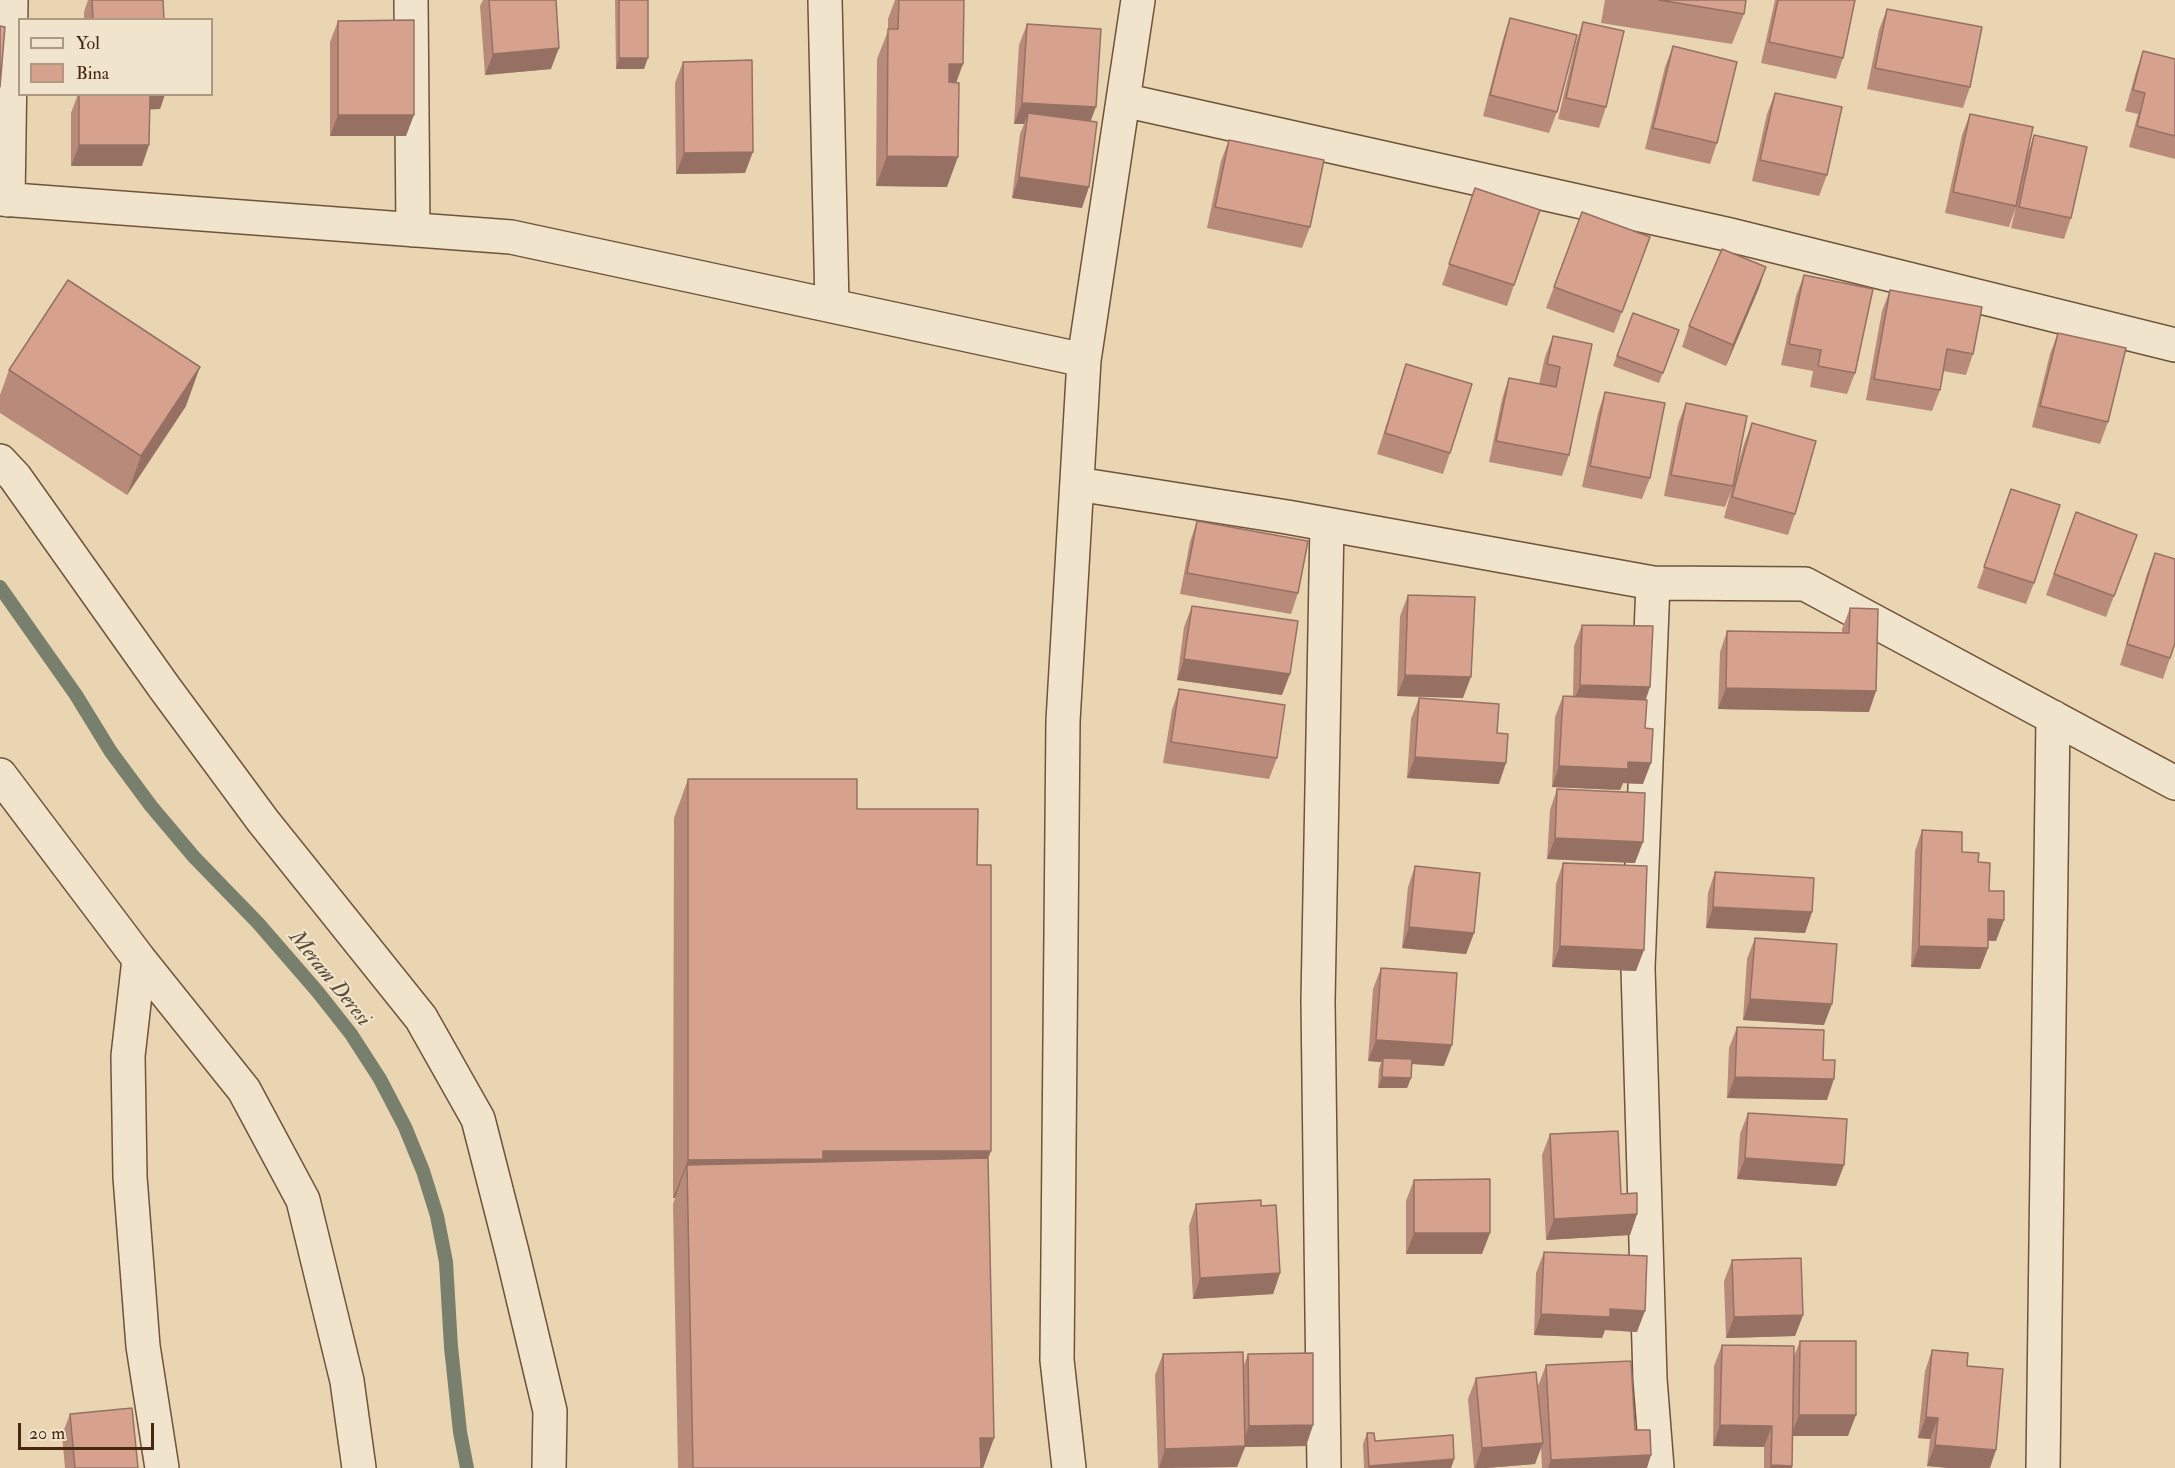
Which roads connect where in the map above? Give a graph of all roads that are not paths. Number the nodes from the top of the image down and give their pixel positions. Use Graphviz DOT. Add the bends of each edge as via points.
graph roads {
  1 [pos="11,0"];
  2 [pos="411,0"];
  3 [pos="825,0"];
  4 [pos="1138,0"];
  5 [pos="1123,100"];
  6 [pos="4,199"];
  7 [pos="413,230"];
  8 [pos="832,305"];
  9 [pos="2175,345"];
  10 [pos="1084,360"];
  11 [pos="0,461"];
  12 [pos="1077,484"];
  13 [pos="1327,524"];
  14 [pos="1653,583"];
  15 [pos="2052,717"];
  16 [pos="0,775"];
  17 [pos="2175,783"];
  18 [pos="140,959"];
  19 [pos="162,1468"];
  20 [pos="359,1468"];
  21 [pos="549,1468"];
  22 [pos="1069,1468"];
  23 [pos="1324,1468"];
  24 [pos="1657,1468"];
  25 [pos="2043,1468"];
  1 -- 6 [label="street"];
  2 -- 7 [label="street"];
  3 -- 8 [label="street"];
  4 -- 5 [label="street"];
  5 -- 9 [label="street" via="1715,231"];
  5 -- 10 [label="street"];
  6 -- 7 [label="street"];
  7 -- 8 [label="street" via="511,237"];
  8 -- 10 [label="street"];
  10 -- 12 [label="street"];
  11 -- 21 [label="street" via="263,821 421,1018 478,1119 550,1411"];
  12 -- 13 [label="street"];
  12 -- 22 [label="street" via="1063,721 1057,1313 1057,1360"];
  13 -- 14 [label="street"];
  13 -- 23 [label="street" via="1318,1001"];
  14 -- 15 [label="street" via="1804,584"];
  14 -- 24 [label="street" via="1638,968 1650,1368"];
  15 -- 17 [label="street"];
  15 -- 25 [label="street"];
  16 -- 18 [label="street"];
  18 -- 19 [label="street" via="128,1056 130,1177 143,1346"];
  18 -- 20 [label="street" via="244,1090 303,1200 346,1381"];
}
